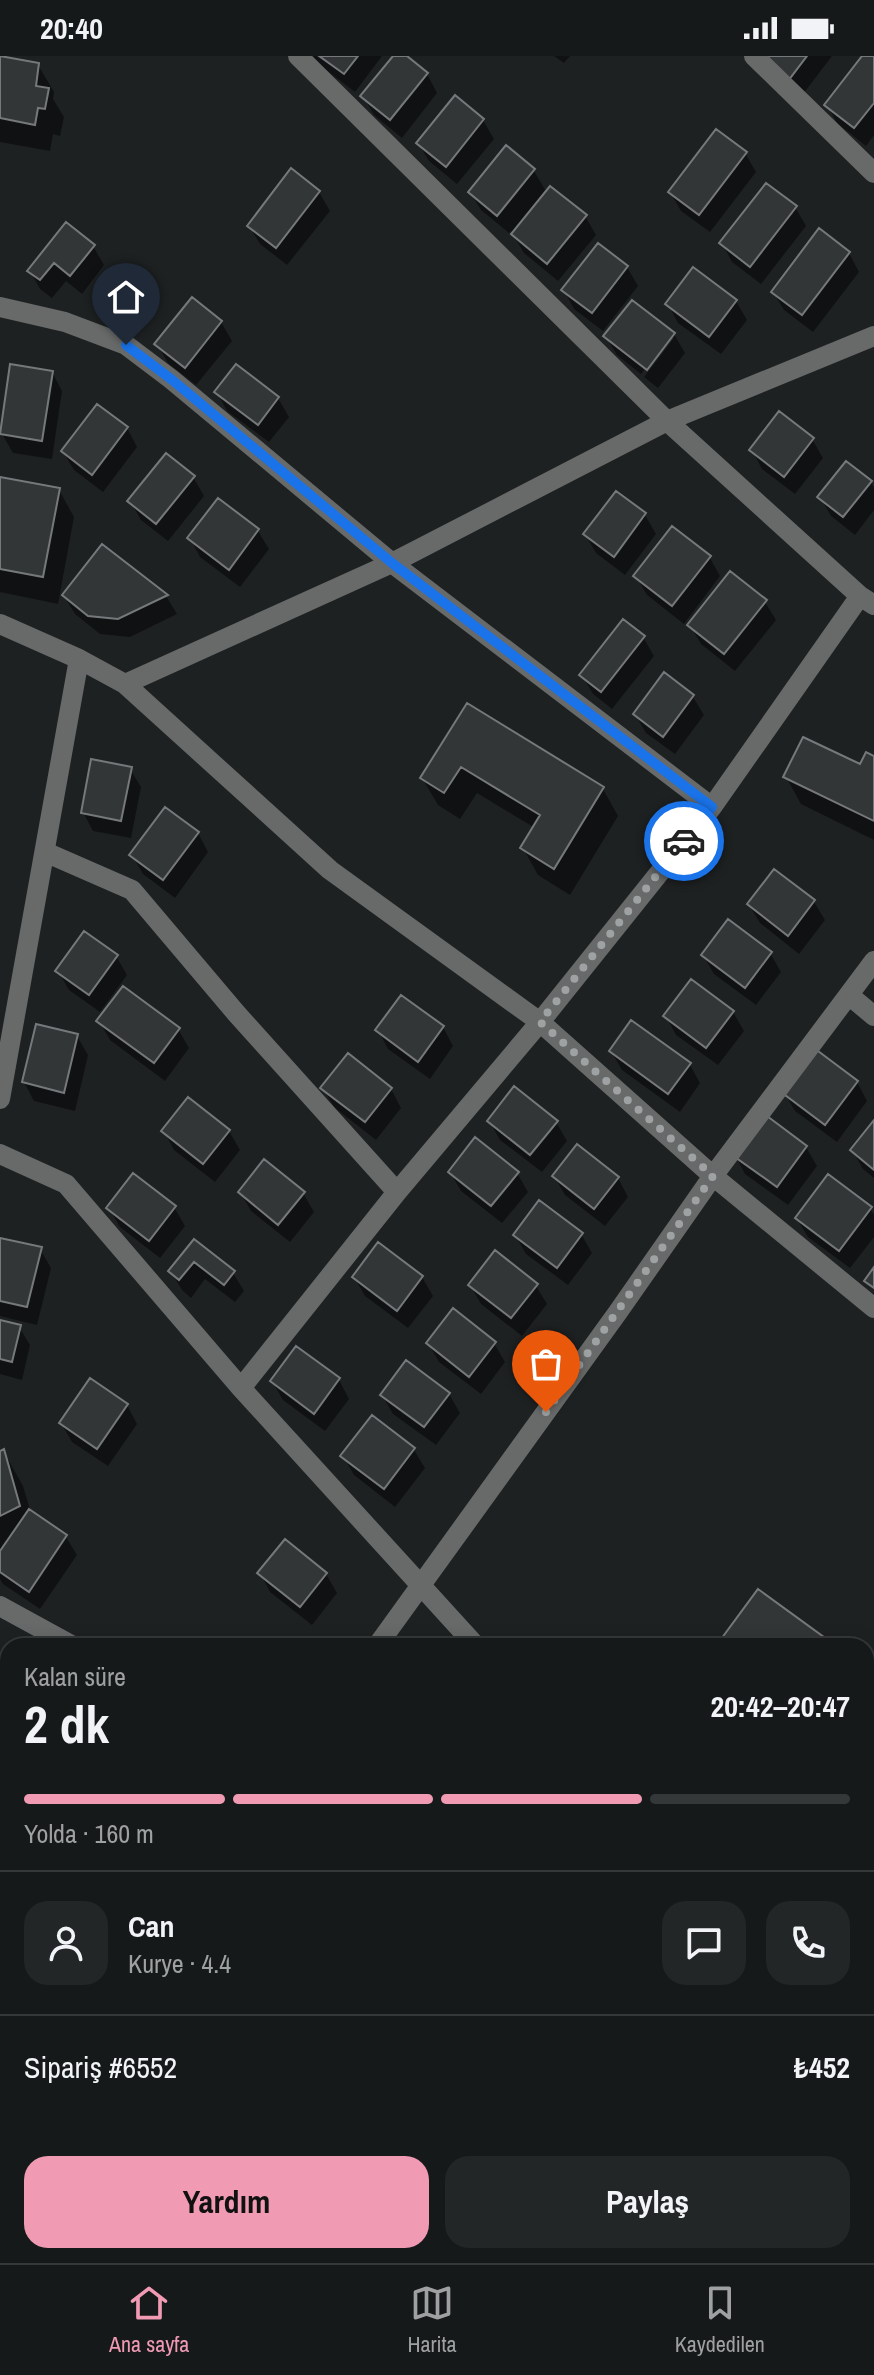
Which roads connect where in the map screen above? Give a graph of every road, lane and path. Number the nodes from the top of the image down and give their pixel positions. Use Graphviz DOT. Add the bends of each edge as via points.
graph roads {
  1 [pos="298,56"];
  2 [pos="754,56"];
  3 [pos="874,173"];
  4 [pos="0,307"];
  5 [pos="874,336"];
  6 [pos="667,421"];
  7 [pos="392,563"];
  8 [pos="867,600"];
  9 [pos="0,624"];
  10 [pos="79,659"];
  11 [pos="125,684"];
  12 [pos="712,807"];
  13 [pos="45,852"];
  14 [pos="874,961"];
  15 [pos="850,996"];
  16 [pos="874,1016"];
  17 [pos="540,1022"];
  18 [pos="0,1099"];
  19 [pos="0,1154"];
  20 [pos="713,1176"];
  21 [pos="397,1192"];
  22 [pos="874,1308"];
  23 [pos="241,1388"];
  24 [pos="420,1587"];
  25 [pos="0,1606"];
  26 [pos="58,1638"];
  27 [pos="383,1638"];
  28 [pos="468,1638"];
  1 -- 6 [label="street"];
  2 -- 3 [label="street"];
  4 -- 7 [label="street" via="65,322 126,345"];
  5 -- 6 [label="street"];
  6 -- 7 [label="street"];
  6 -- 8 [label="street"];
  7 -- 11 [label="street"];
  7 -- 12 [label="street"];
  8 -- 12 [label="street"];
  9 -- 10 [label="street"];
  10 -- 11 [label="street"];
  10 -- 13 [label="street"];
  11 -- 17 [label="street" via="330,870"];
  12 -- 17 [label="street"];
  13 -- 18 [label="street"];
  13 -- 21 [label="street" via="132,890"];
  14 -- 15 [label="street"];
  15 -- 16 [label="street"];
  15 -- 20 [label="street"];
  17 -- 20 [label="street"];
  17 -- 21 [label="street"];
  19 -- 23 [label="street" via="66,1184"];
  20 -- 22 [label="street"];
  20 -- 24 [label="street"];
  21 -- 23 [label="street"];
  23 -- 24 [label="street"];
  24 -- 27 [label="street"];
  24 -- 28 [label="street"];
  25 -- 26 [label="street"];
}
